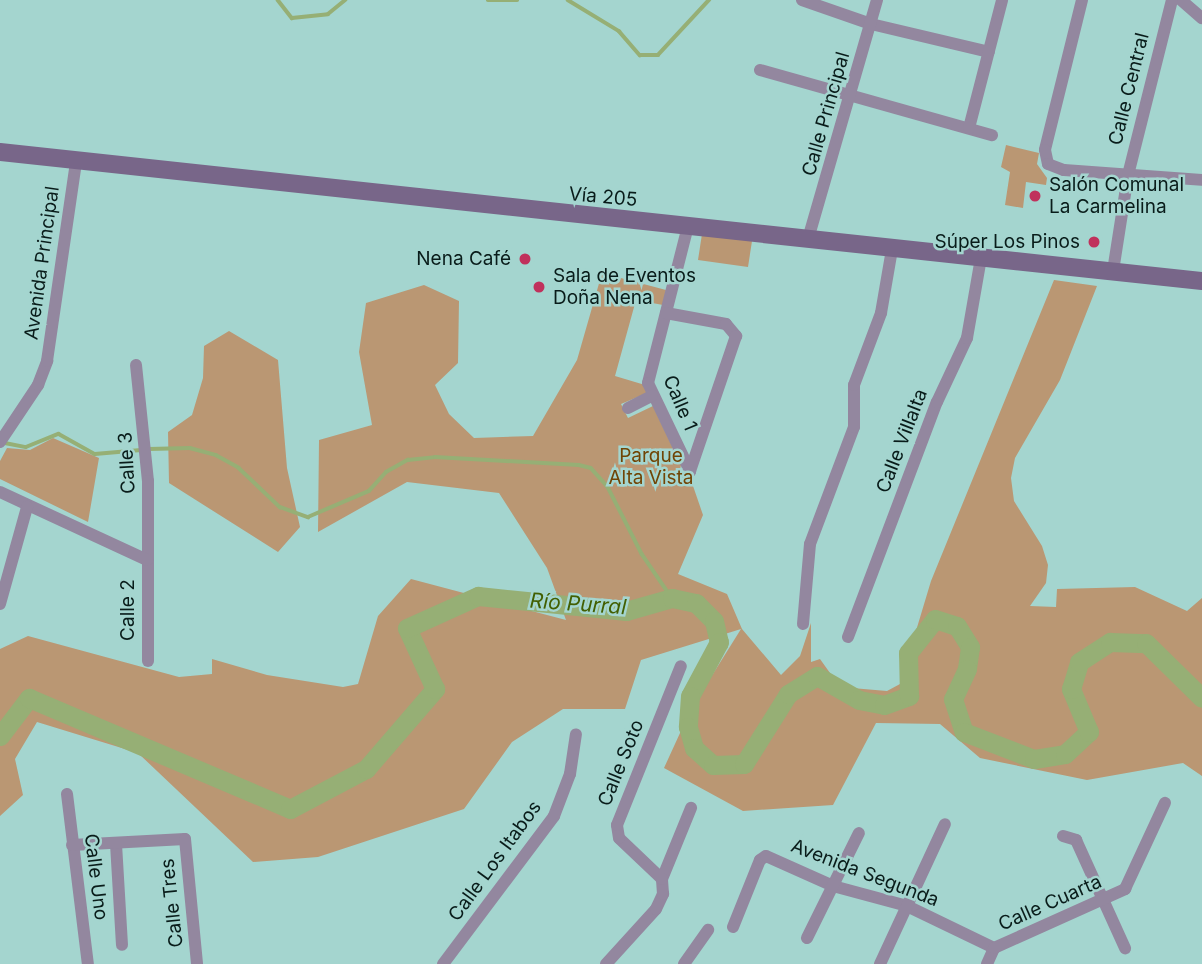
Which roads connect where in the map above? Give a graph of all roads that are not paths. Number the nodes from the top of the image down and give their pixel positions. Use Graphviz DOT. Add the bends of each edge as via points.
graph roads {
  1 [pos="802,0"];
  2 [pos="877,0"];
  3 [pos="1002,0"];
  4 [pos="1082,0"];
  5 [pos="1172,0"];
  6 [pos="1181,0"];
  7 [pos="1202,19"];
  8 [pos="871,24"];
  9 [pos="989,52"];
  10 [pos="760,70"];
  11 [pos="851,97"];
  12 [pos="969,128"];
  13 [pos="992,135"];
  14 [pos="0,152"];
  15 [pos="76,161"];
  16 [pos="1128,175"];
  17 [pos="1202,180"];
  18 [pos="688,226"];
  19 [pos="808,239"];
  20 [pos="892,249"];
  21 [pos="981,258"];
  22 [pos="1113,271"];
  23 [pos="1202,281"];
  24 [pos="666,313"];
  25 [pos="136,365"];
  26 [pos="652,396"];
  27 [pos="628,408"];
  28 [pos="0,442"];
  29 [pos="0,492"];
  30 [pos="27,507"];
  31 [pos="147,560"];
  32 [pos="0,604"];
  33 [pos="803,624"];
  34 [pos="848,637"];
  35 [pos="148,661"];
  36 [pos="681,666"];
  37 [pos="576,734"];
  38 [pos="67,794"];
  39 [pos="1166,803"];
  40 [pos="691,808"];
  41 [pos="945,824"];
  42 [pos="859,832"];
  43 [pos="1063,836"];
  44 [pos="117,844"];
  45 [pos="72,845"];
  46 [pos="662,879"];
  47 [pos="833,886"];
  48 [pos="1105,900"];
  49 [pos="907,906"];
  50 [pos="733,928"];
  51 [pos="708,930"];
  52 [pos="807,938"];
  53 [pos="122,945"];
  54 [pos="994,948"];
  55 [pos="1125,948"];
  56 [pos="88,964"];
  57 [pos="197,964"];
  58 [pos="443,964"];
  59 [pos="606,964"];
  60 [pos="684,964"];
  61 [pos="880,964"];
  62 [pos="987,964"];
  1 -- 8 [label="street"];
  2 -- 8 [label="street, Calle Principal"];
  3 -- 9 [label="street"];
  4 -- 16 [label="street" via="1046,160 1064,170"];
  5 -- 16 [label="street, Calle Central"];
  6 -- 7 [label="street"];
  8 -- 9 [label="street"];
  8 -- 11 [label="street, Calle Principal"];
  9 -- 12 [label="street"];
  10 -- 11 [label="street"];
  11 -- 12 [label="street"];
  11 -- 19 [label="street, Calle Principal"];
  12 -- 13 [label="street"];
  14 -- 15 [label="main road, Vía 205"];
  15 -- 18 [label="main road, Vía 205"];
  15 -- 28 [label="street, Avenida Principal" via="47,361 38,385"];
  16 -- 17 [label="street"];
  16 -- 22 [label="street, Calle Central"];
  18 -- 19 [label="main road, Vía 205"];
  18 -- 24 [label="street, Calle 1"];
  19 -- 20 [label="main road, Vía 205"];
  20 -- 21 [label="main road, Vía 205"];
  20 -- 33 [label="street" via="881,313 854,385 854,427 810,544"];
  21 -- 22 [label="main road, Vía 205"];
  21 -- 34 [label="street, Calle Villalta" via="967,338 937,402"];
  22 -- 23 [label="main road, Vía 205"];
  24 -- 26 [label="street, Calle 1" via="648,373"];
  24 -- 26 [label="street, Calle 1" via="726,324 735,331 736,341 690,471"];
  25 -- 31 [label="street, Calle 3" via="148,481"];
  26 -- 27 [label="street"];
  29 -- 30 [label="street"];
  30 -- 31 [label="street"];
  30 -- 32 [label="street"];
  31 -- 35 [label="street, Calle 2"];
  36 -- 46 [label="street, Calle Soto" via="617,825 619,838"];
  37 -- 58 [label="street, Calle Los Itabos" via="570,774 554,816"];
  38 -- 45 [label="street, Calle Uno"];
  39 -- 48 [label="street, Calle Cuarta" via="1128,887"];
  40 -- 46 [label="street"];
  41 -- 49 [label="street"];
  42 -- 47 [label="street"];
  43 -- 48 [label="street" via="1076,839"];
  44 -- 45 [label="street"];
  44 -- 53 [label="street"];
  44 -- 57 [label="street, Calle Tres" via="185,839"];
  45 -- 56 [label="street, Calle Uno"];
  46 -- 59 [label="street" via="663,894 656,909"];
  47 -- 49 [label="street, Avenida Segunda"];
  47 -- 50 [label="street, Avenida Segunda" via="766,856 760,860"];
  47 -- 52 [label="street"];
  48 -- 54 [label="street, Calle Cuarta"];
  48 -- 55 [label="street"];
  49 -- 54 [label="street, Avenida Segunda"];
  49 -- 61 [label="street"];
  51 -- 60 [label="street"];
  54 -- 62 [label="street, Calle Cuarta"];
}
